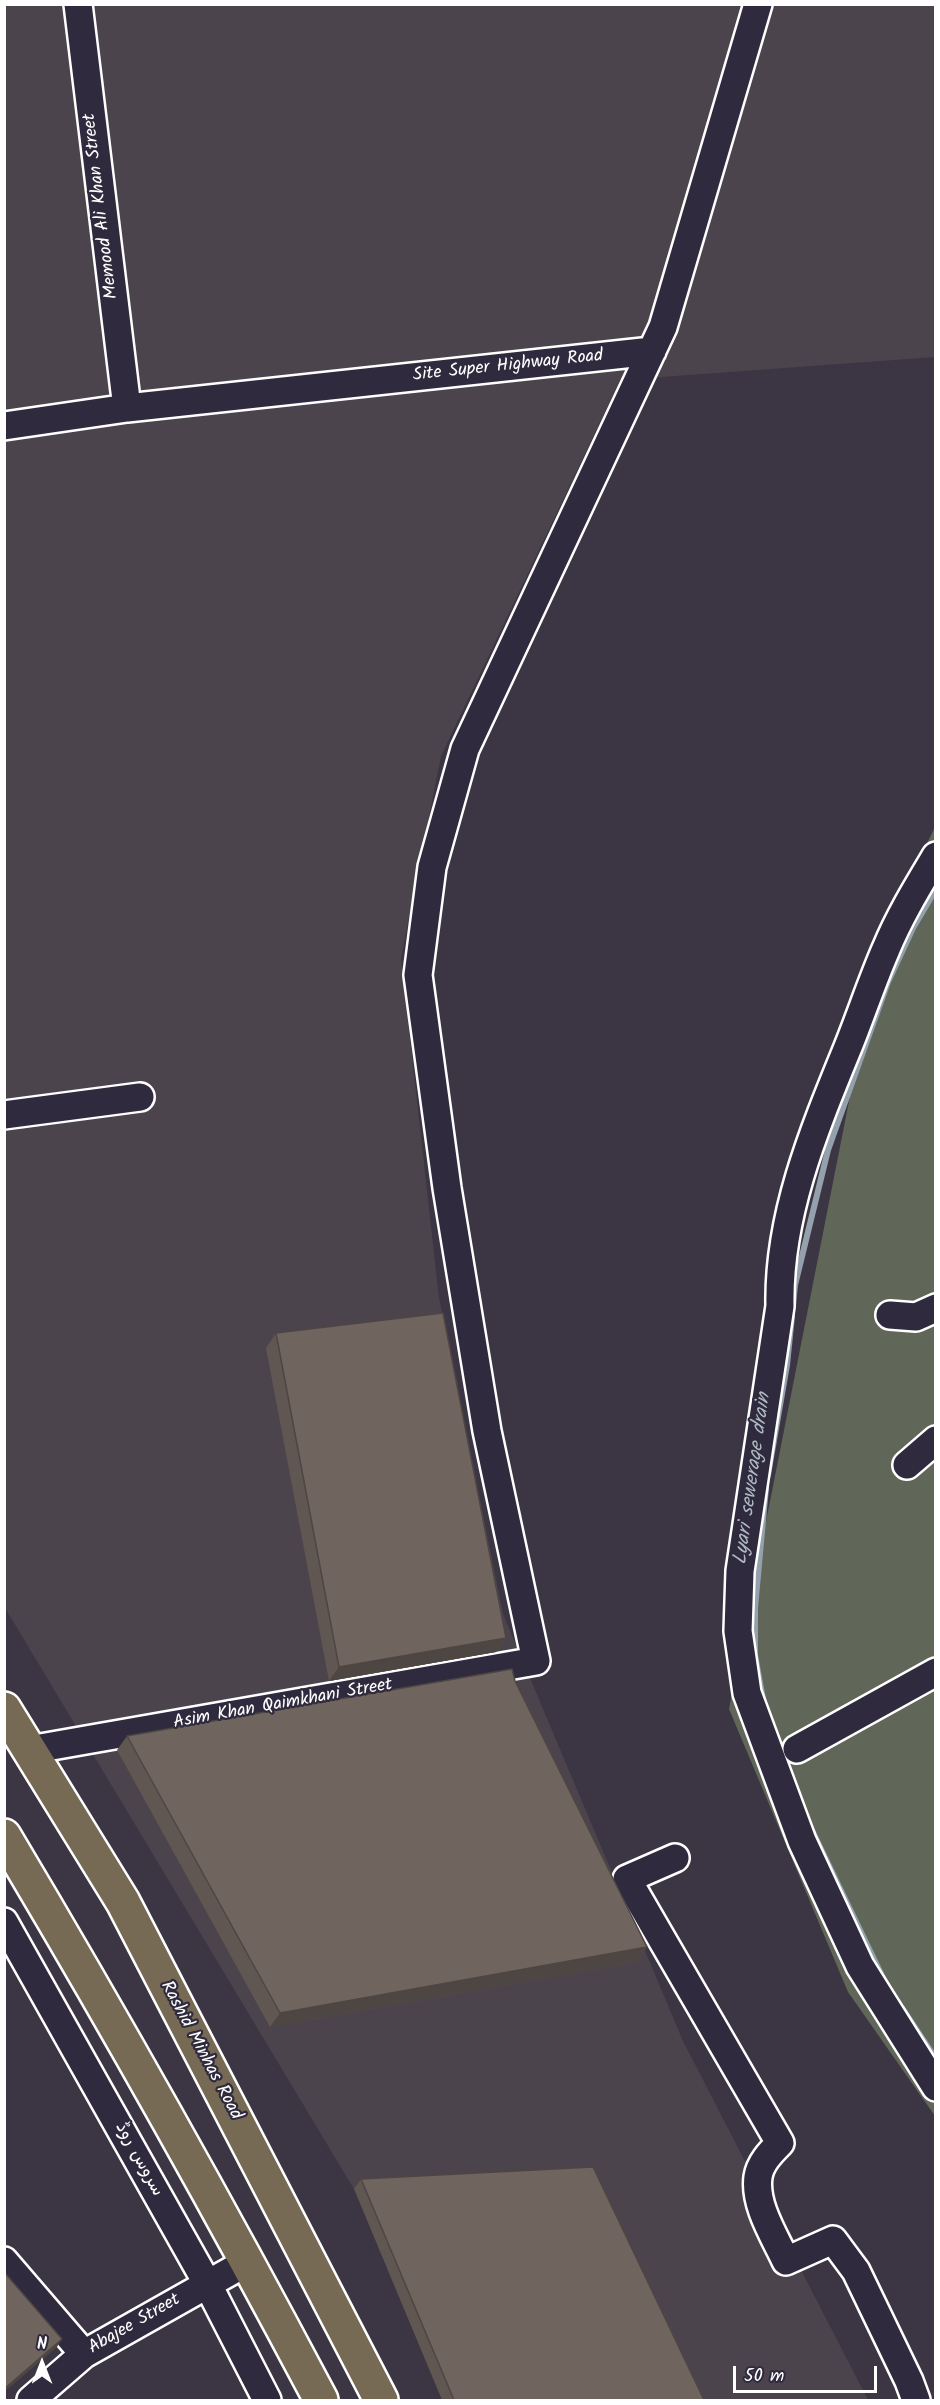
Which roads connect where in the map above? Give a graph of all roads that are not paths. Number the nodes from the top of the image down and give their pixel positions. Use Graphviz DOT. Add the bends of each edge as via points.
graph roads {
  1 [pos="78,4"];
  2 [pos="758,4"];
  3 [pos="652,351"];
  4 [pos="127,408"];
  5 [pos="4,426"];
  6 [pos="936,856"];
  7 [pos="140,1097"];
  8 [pos="4,1115"];
  9 [pos="936,1308"];
  10 [pos="890,1316"];
  11 [pos="936,1440"];
  12 [pos="907,1465"];
  13 [pos="936,1672"];
  14 [pos="4,1709"];
  15 [pos="797,1749"];
  16 [pos="29,1750"];
  17 [pos="4,1836"];
  18 [pos="675,1858"];
  19 [pos="4,1922"];
  20 [pos="936,2087"];
  21 [pos="4,2261"];
  22 [pos="247,2262"];
  23 [pos="207,2283"];
  24 [pos="84,2354"];
  25 [pos="31,2400"];
  26 [pos="267,2400"];
  27 [pos="321,2400"];
  28 [pos="381,2400"];
  29 [pos="916,2400"];
  1 -- 4 [label="street, Memood Ali Khan Street"];
  2 -- 3 [label="street" via="663,327"];
  3 -- 4 [label="street, Site Super Highway Road"];
  3 -- 16 [label="street, Asim Khan Qaimkhani Street" via="465,749 432,867 418,975 447,1188 487,1431 536,1661"];
  4 -- 5 [label="street, Site Super Highway Road"];
  6 -- 20 [label="street" via="886,947 820,1115 797,1186 782,1248 780,1306 740,1571 738,1631 747,1693 802,1841 860,1966"];
  7 -- 8 [label="street"];
  9 -- 10 [label="street" via="916,1317"];
  11 -- 12 [label="street"];
  13 -- 15 [label="street"];
  14 -- 16 [label="main road, Rashid Minhas Road"];
  16 -- 28 [label="main road, Rashid Minhas Road" via="123,1902"];
  17 -- 22 [label="main road" via="109,2012"];
  18 -- 29 [label="street" via="627,1879 780,2143 766,2158 758,2177 760,2202 781,2251 786,2261 832,2240 856,2271"];
  19 -- 23 [label="street, سروس روڈ"];
  21 -- 24 [label="street"];
  22 -- 23 [label="street, Abajee Street"];
  22 -- 27 [label="main road"];
  23 -- 24 [label="street, Abajee Street"];
  23 -- 26 [label="street, سروس روڈ"];
  24 -- 25 [label="street, Abajee Street"];
}
